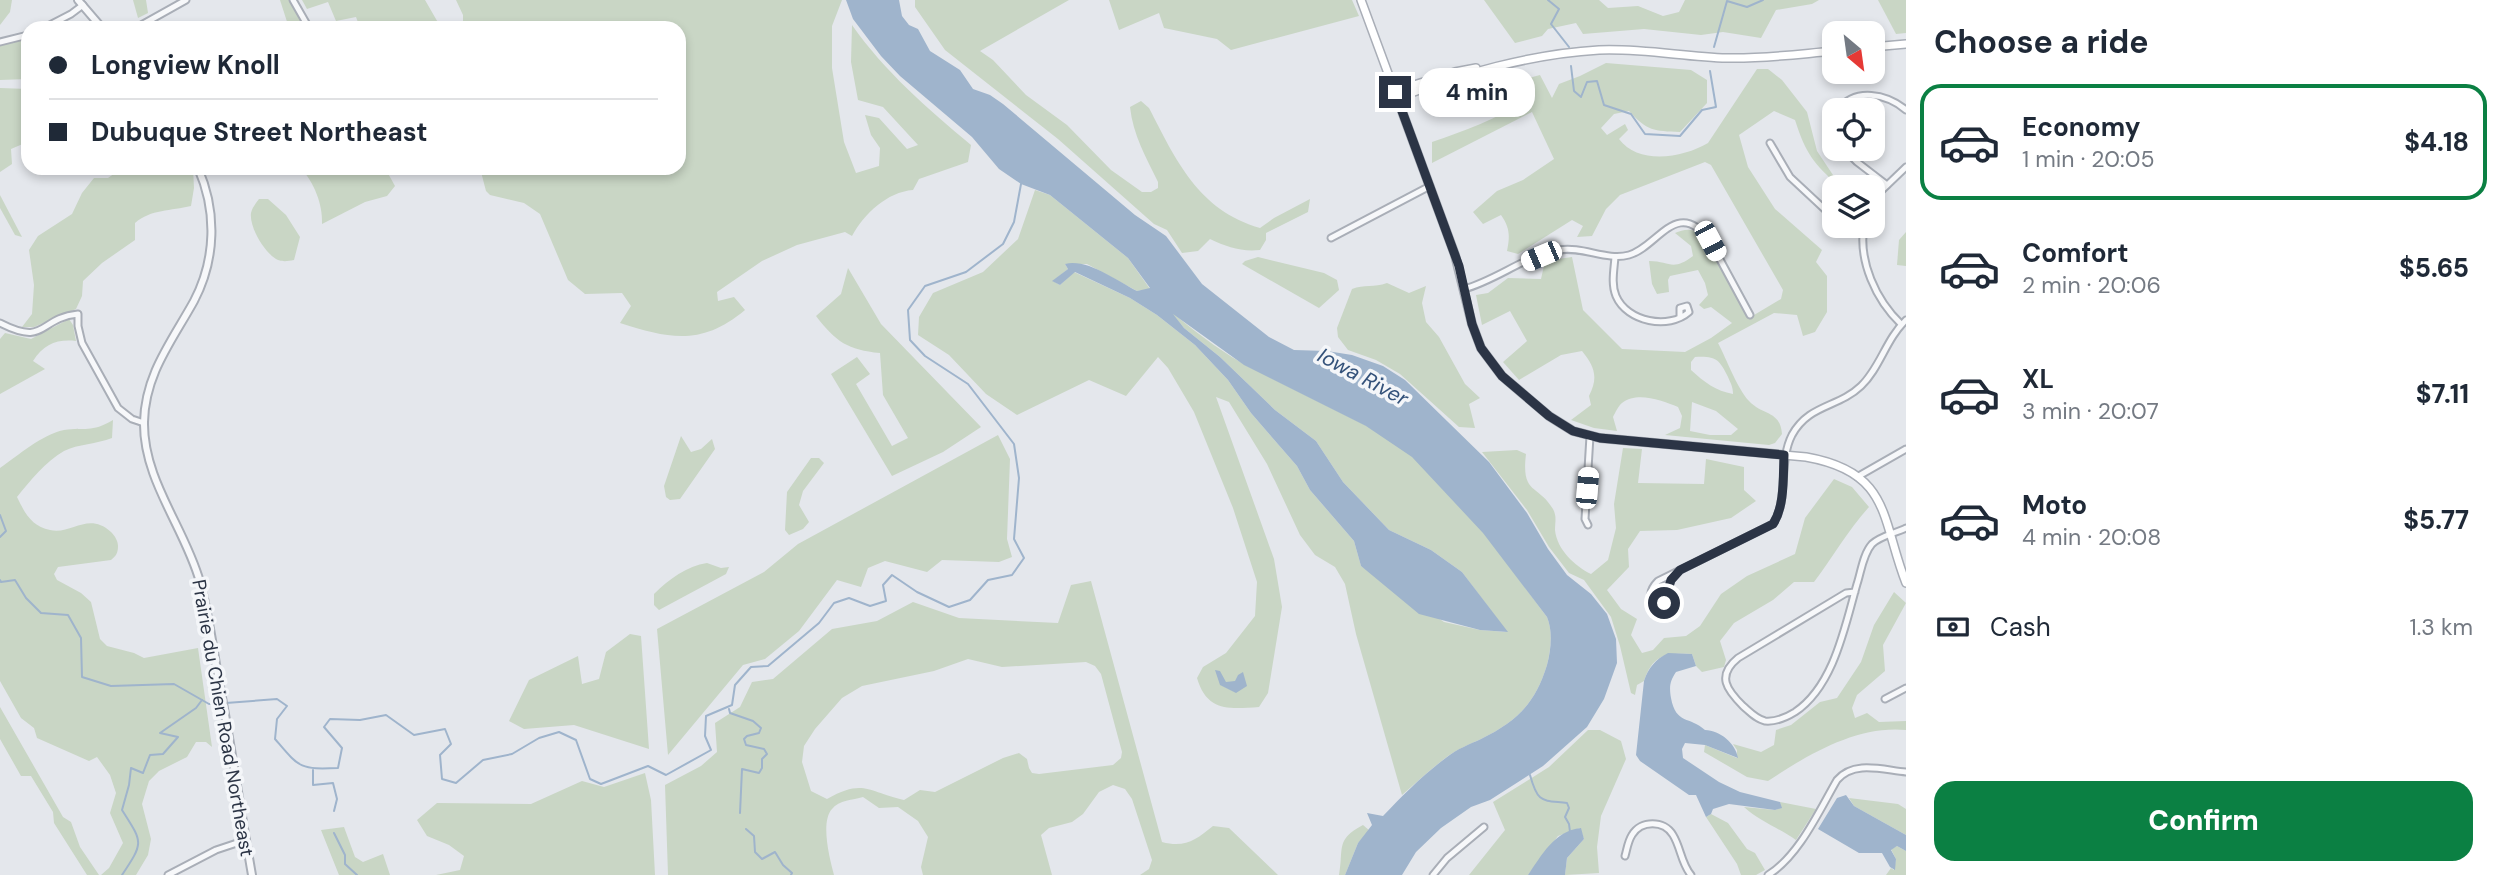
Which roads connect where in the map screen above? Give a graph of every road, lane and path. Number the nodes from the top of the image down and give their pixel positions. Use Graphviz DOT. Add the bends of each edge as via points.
graph roads {
  1 [pos="186,0"];
  2 [pos="293,0"];
  3 [pos="1361,0"];
  4 [pos="81,2"];
  5 [pos="58,21"];
  6 [pos="96,21"];
  7 [pos="148,21"];
  8 [pos="305,21"];
  9 [pos="21,37"];
  10 [pos="0,42"];
  11 [pos="1906,44"];
  12 [pos="1885,46"];
  13 [pos="1822,52"];
  14 [pos="1396,95"];
  15 [pos="1850,98"];
  16 [pos="1885,98"];
  17 [pos="1885,98"];
  18 [pos="1906,110"];
  19 [pos="1770,143"];
  20 [pos="1856,161"];
  21 [pos="1906,167"];
  22 [pos="200,175"];
  23 [pos="1887,185"];
  24 [pos="1430,186"];
  25 [pos="1885,187"];
  26 [pos="1822,207"];
  27 [pos="1331,238"];
  28 [pos="1864,238"];
  29 [pos="1615,257"];
  30 [pos="1464,289"];
  31 [pos="1750,315"];
  32 [pos="1680,317"];
  33 [pos="1904,322"];
  34 [pos="0,323"];
  35 [pos="144,423"];
  36 [pos="1590,436"];
  37 [pos="1906,449"];
  38 [pos="1784,455"];
  39 [pos="1857,477"];
  40 [pos="1588,525"];
  41 [pos="1906,528"];
  42 [pos="1892,534"];
  43 [pos="1680,570"];
  44 [pos="1906,583"];
  45 [pos="1855,592"];
  46 [pos="1906,688"];
  47 [pos="1885,699"];
  48 [pos="1906,772"];
  49 [pos="1484,827"];
  50 [pos="246,840"];
  51 [pos="1625,856"];
  52 [pos="168,875"];
  53 [pos="252,875"];
  54 [pos="1433,875"];
  55 [pos="1691,875"];
  56 [pos="1768,875"];
  1 -- 7 [label="street"];
  2 -- 8 [label="street"];
  3 -- 14 [label="main road"];
  4 -- 5 [label="street"];
  4 -- 6 [label="street"];
  9 -- 10 [label="street"];
  11 -- 12 [label="main road"];
  13 -- 14 [label="main road" via="1745,58 1600,50 1501,65"];
  14 -- 24 [label="main road"];
  15 -- 17 [label="street"];
  16 -- 18 [label="street"];
  19 -- 26 [label="street" via="1790,177"];
  20 -- 23 [label="street"];
  21 -- 23 [label="street"];
  22 -- 35 [label="street, Prairie du Chien Road Northeast" via="212,218 209,261 193,302 155,370"];
  23 -- 25 [label="street"];
  24 -- 27 [label="street"];
  24 -- 30 [label="main road"];
  28 -- 33 [label="street" via="1870,276 1887,309"];
  29 -- 30 [label="street" via="1561,250"];
  29 -- 31 [label="street" via="1638,251 1670,226 1697,228 1710,241"];
  29 -- 32 [label="street" via="1613,289 1624,308 1650,321"];
  30 -- 36 [label="main road" via="1476,336 1496,370 1555,421"];
  33 -- 38 [label="street" via="1861,386 1809,414"];
  34 -- 35 [label="street" via="30,334 78,314 82,343 118,408"];
  35 -- 50 [label="street, Prairie du Chien Road Northeast" via="155,478 200,582"];
  36 -- 38 [label="main road"];
  36 -- 40 [label="street"];
  37 -- 39 [label="street"];
  38 -- 39 [label="main road" via="1829,462"];
  38 -- 43 [label="street" via="1780,503 1773,524"];
  39 -- 42 [label="main road" via="1878,500"];
  41 -- 42 [label="street"];
  42 -- 44 [label="main road"];
  42 -- 45 [label="street" via="1870,547"];
  43 -- 43 [label="street" via="1653,587 1654,603 1664,603 1671,580"];
  45 -- 45 [label="street" via="1826,677 1805,704 1775,720 1754,717 1727,686 1729,666 1846,593"];
  46 -- 47 [label="street"];
  48 -- 56 [label="street" via="1863,767 1845,772 1790,856"];
  49 -- 54 [label="street"];
  50 -- 52 [label="street"];
  50 -- 53 [label="street, Prairie du Chien Road Northeast"];
  51 -- 55 [label="street" via="1636,830 1660,825 1672,834"];
}
